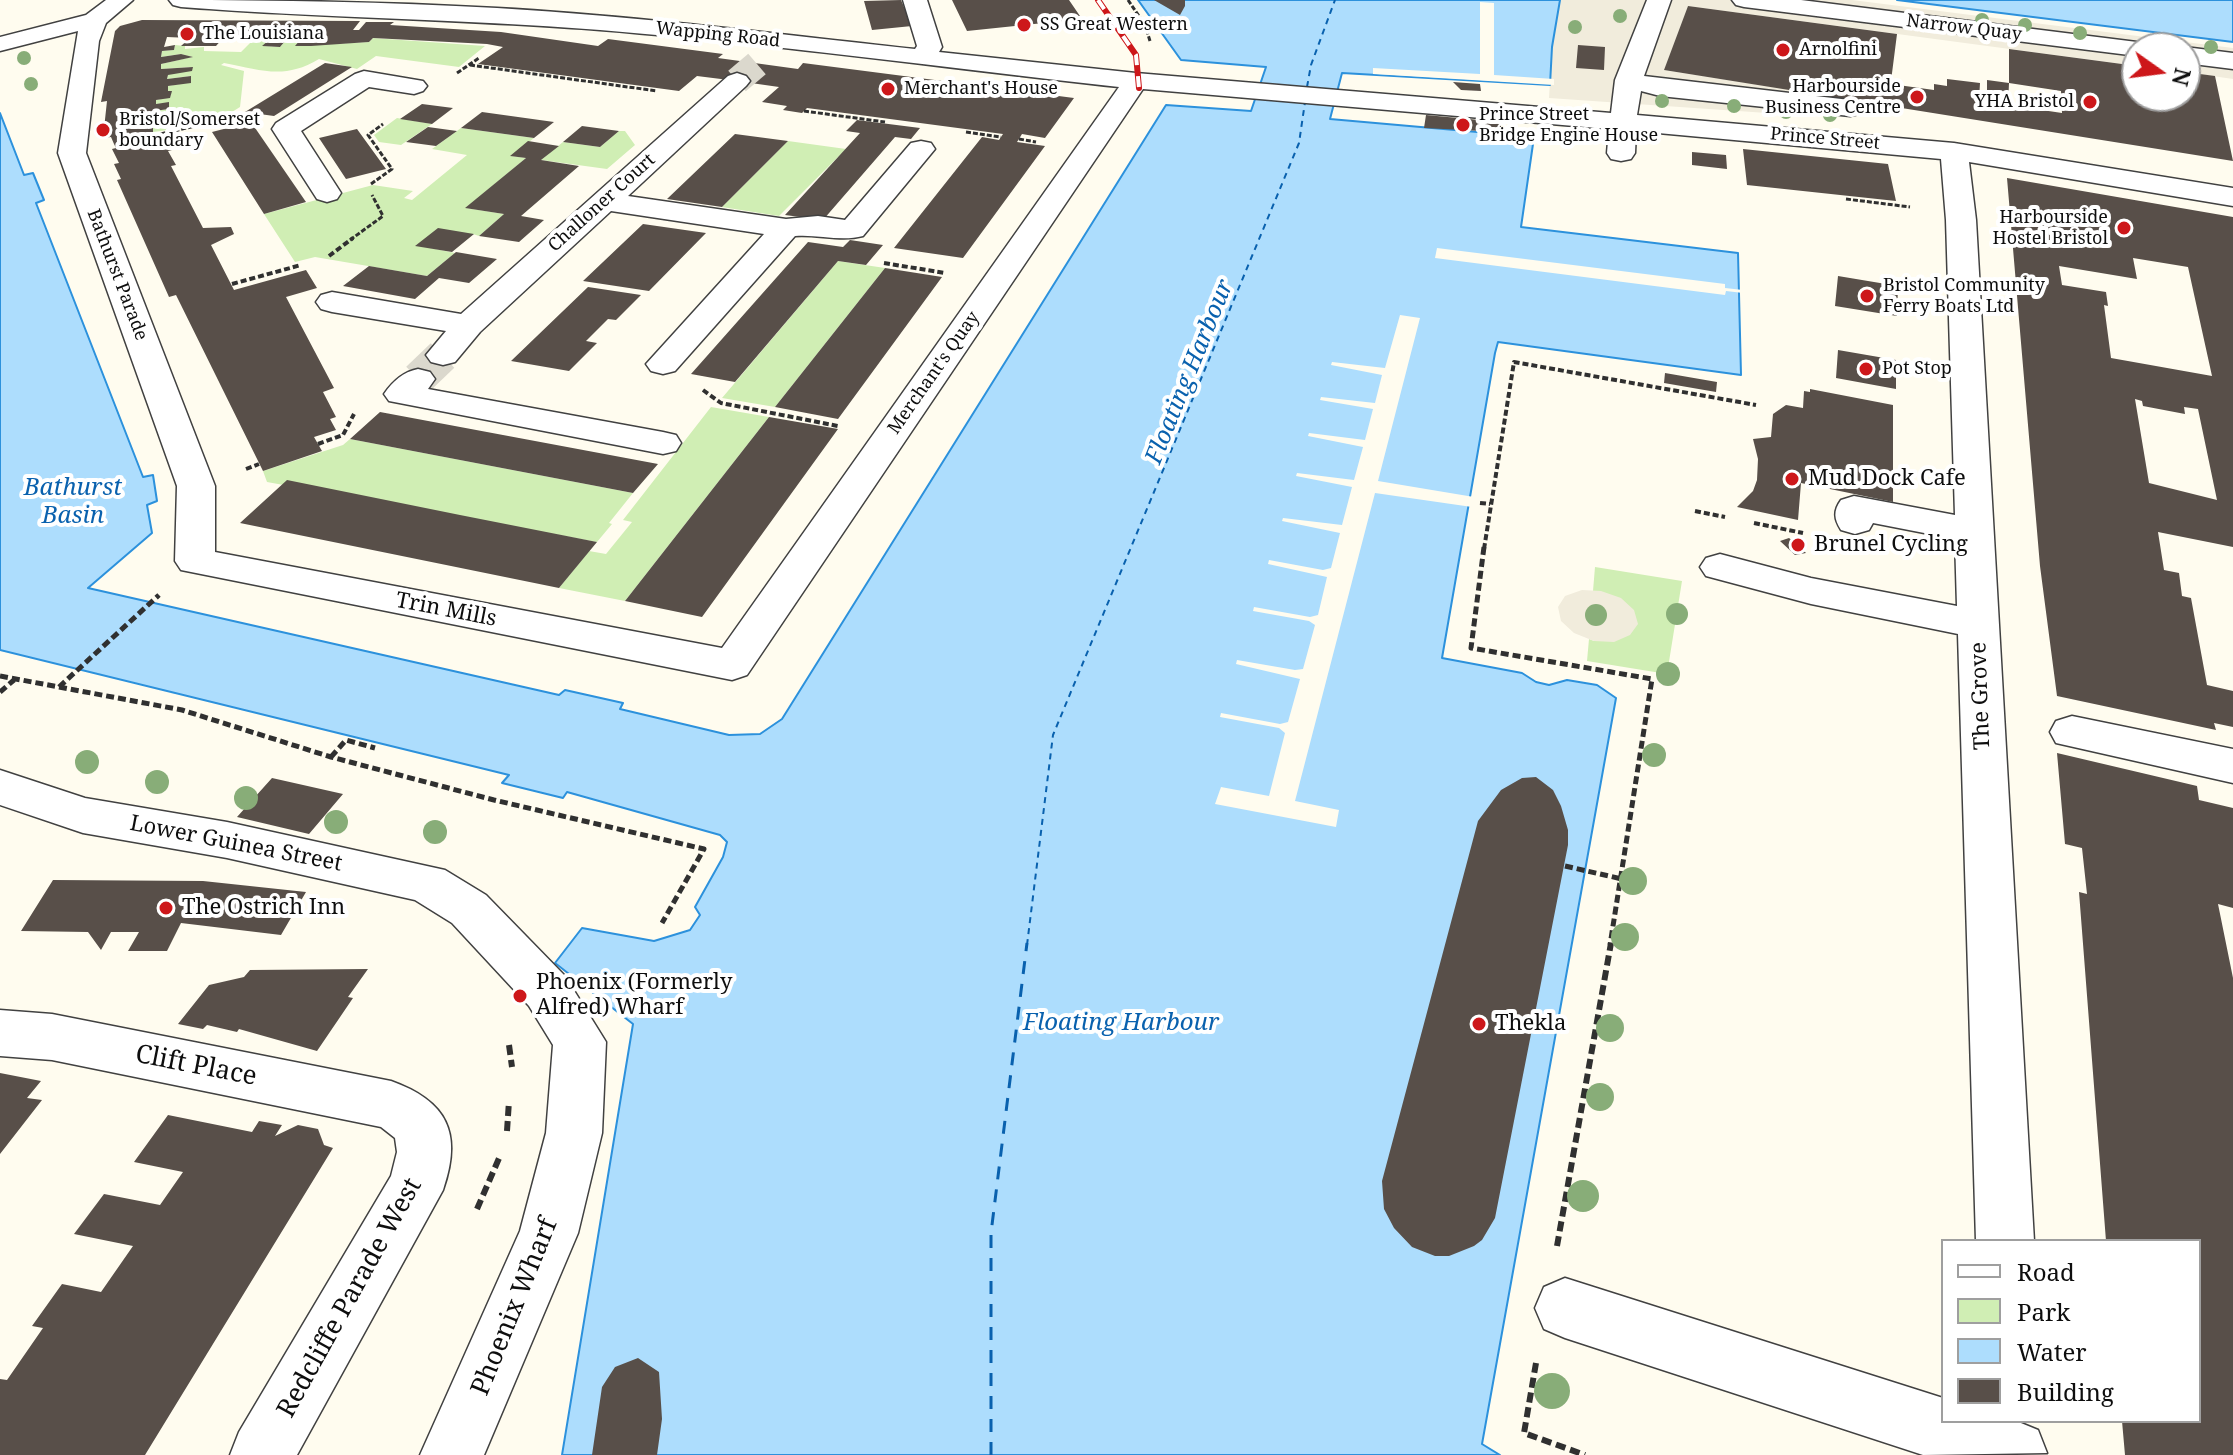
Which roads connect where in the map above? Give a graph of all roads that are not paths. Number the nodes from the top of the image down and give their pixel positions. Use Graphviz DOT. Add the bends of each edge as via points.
graph roads {
  1 [pos="121,0"];
  2 [pos="181,0"];
  3 [pos="633,0"];
  4 [pos="915,0"];
  5 [pos="1659,0"];
  6 [pos="1744,0"];
  7 [pos="504,7"];
  8 [pos="95,10"];
  9 [pos="0,20"];
  10 [pos="604,23"];
  11 [pos="10,42"];
  12 [pos="781,42"];
  13 [pos="2121,47"];
  14 [pos="2201,57"];
  15 [pos="921,58"];
  16 [pos="2233,61"];
  17 [pos="1628,80"];
  18 [pos="1136,81"];
  19 [pos="427,88"];
  20 [pos="1414,105"];
  21 [pos="1850,108"];
  22 [pos="1623,121"];
  23 [pos="921,149"];
  24 [pos="1954,151"];
  25 [pos="1621,153"];
  26 [pos="327,193"];
  27 [pos="2233,197"];
  28 [pos="605,201"];
  29 [pos="786,228"];
  30 [pos="332,302"];
  31 [pos="468,325"];
  32 [pos="663,364"];
  33 [pos="663,443"];
  34 [pos="1855,519"];
  35 [pos="194,526"];
  36 [pos="1974,531"];
  37 [pos="1720,567"];
  38 [pos="1978,624"];
  39 [pos="732,665"];
  40 [pos="2072,732"];
  41 [pos="2233,766"];
  42 [pos="0,787"];
  43 [pos="469,909"];
  44 [pos="0,1033"];
  45 [pos="391,1105"];
  46 [pos="2005,1239"];
  47 [pos="1560,1281"];
  48 [pos="1941,1417"];
  49 [pos="1959,1423"];
  50 [pos="2015,1443"];
  51 [pos="262,1455"];
  52 [pos="452,1455"];
  1 -- 8 [label="street"];
  2 -- 7 [label="street, Wapping Road" via="310,10"];
  3 -- 10 [label="street"];
  4 -- 15 [label="street" via="930,47"];
  5 -- 17 [label="street"];
  6 -- 13 [label="street, Narrow Quay"];
  7 -- 10 [label="street, Wapping Road"];
  8 -- 9 [label="street" via="47,8"];
  8 -- 11 [label="street"];
  8 -- 35 [label="street, Bathurst Parade" via="72,153 196,486"];
  10 -- 12 [label="street, Wapping Road"];
  12 -- 15 [label="street, Wapping Road"];
  12 -- 28 [label="street, Challoner Court"];
  14 -- 16 [label="street"];
  15 -- 18 [label="street, Wapping Road"];
  17 -- 21 [label="street"];
  17 -- 22 [label="street"];
  18 -- 20 [label="street, Wapping Road"];
  18 -- 39 [label="street, Merchant's Quay"];
  19 -- 26 [label="street" via="364,79 286,129"];
  20 -- 22 [label="street, Prince Street"];
  22 -- 24 [label="street, Prince Street"];
  22 -- 25 [label="street"];
  23 -- 29 [label="street" via="852,230"];
  24 -- 27 [label="street, Prince Street"];
  24 -- 36 [label="street, The Grove"];
  28 -- 29 [label="street"];
  28 -- 31 [label="street, Challoner Court"];
  29 -- 32 [label="street"];
  30 -- 31 [label="street"];
  31 -- 33 [label="street, Challoner Court" via="401,394"];
  34 -- 36 [label="street" via="1854,508"];
  35 -- 39 [label="street, Trin Mills" via="195,561"];
  36 -- 38 [label="street, The Grove"];
  37 -- 38 [label="street"];
  38 -- 46 [label="street, The Grove"];
  40 -- 41 [label="street"];
  42 -- 43 [label="street, Lower Guinea Street" via="83,815 428,884"];
  43 -- 52 [label="street, Phoenix Wharf" via="547,991 580,1042 574,1133 549,1233"];
  44 -- 45 [label="street, Clift Place" via="52,1037"];
  45 -- 51 [label="street, Redcliffe Parade West" via="414,1118 423,1134 421,1172 390,1237"];
  47 -- 48 [label="street"];
  49 -- 50 [label="street"];
}
